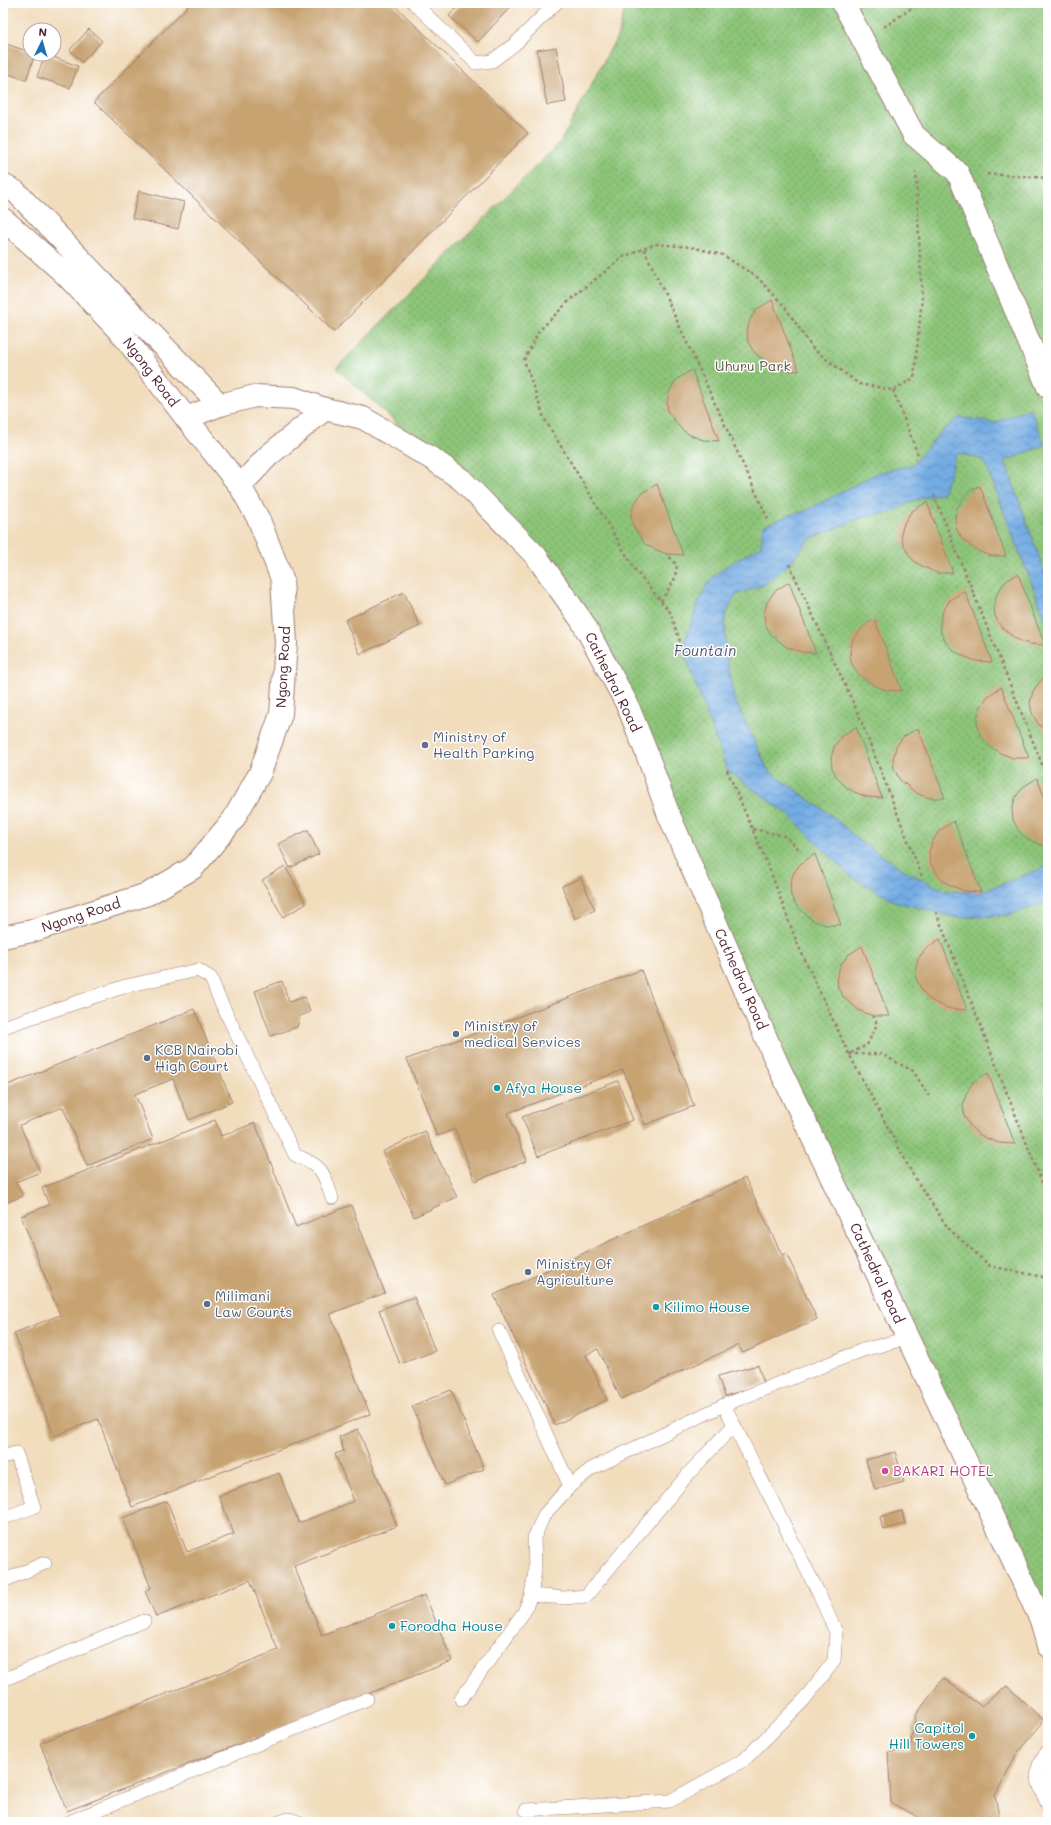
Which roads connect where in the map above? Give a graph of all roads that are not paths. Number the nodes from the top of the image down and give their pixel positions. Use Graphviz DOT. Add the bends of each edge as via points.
graph roads {
  1 [pos="414,3"];
  2 [pos="556,3"];
  3 [pos="843,3"];
  4 [pos="3,185"];
  5 [pos="3,219"];
  6 [pos="1048,387"];
  7 [pos="220,405"];
  8 [pos="325,409"];
  9 [pos="186,418"];
  10 [pos="240,486"];
  11 [pos="3,937"];
  12 [pos="3,1027"];
  13 [pos="332,1198"];
  14 [pos="499,1331"];
  15 [pos="908,1338"];
  16 [pos="724,1405"];
  17 [pos="734,1425"];
  18 [pos="3,1457"];
  19 [pos="570,1486"];
  20 [pos="3,1518"];
  21 [pos="45,1563"];
  22 [pos="3,1581"];
  23 [pos="531,1595"];
  24 [pos="144,1621"];
  25 [pos="1048,1646"];
  26 [pos="3,1680"];
  27 [pos="461,1698"];
  28 [pos="367,1699"];
  29 [pos="1048,1752"];
  30 [pos="1048,1806"];
  31 [pos="526,1810"];
  32 [pos="69,1822"];
  33 [pos="279,1822"];
  34 [pos="298,1822"];
  1 -- 2 [label="lane" via="476,63 492,62 516,44"];
  3 -- 6 [label="street" via="914,136 958,173"];
  4 -- 7 [label="street" via="16,192"];
  5 -- 9 [label="street, Ngong Road" via="64,273 123,335"];
  7 -- 8 [label="street, Cathedral Road" via="255,396 294,398"];
  7 -- 9 [label="street, Cathedral Road"];
  8 -- 10 [label="street" via="268,456"];
  8 -- 15 [label="street, Cathedral Road" via="363,418 434,460 462,480 536,556 582,621 627,704 668,813 777,1063"];
  9 -- 10 [label="street, Ngong Road"];
  10 -- 11 [label="street, Ngong Road" via="259,520 282,579 286,643 281,714 260,773 233,820 193,868 148,894 32,931"];
  12 -- 13 [label="lane" via="126,986 198,970 211,978 295,1155 312,1162 324,1172"];
  14 -- 19 [label="lane"];
  15 -- 16 [label="lane" via="863,1350"];
  15 -- 25 [label="street, Cathedral Road" via="1041,1620"];
  16 -- 17 [label="lane"];
  16 -- 19 [label="lane" via="591,1469"];
  17 -- 23 [label="lane" via="690,1472 586,1596 564,1598"];
  17 -- 31 [label="lane" via="836,1632 834,1661 803,1701 744,1760 670,1801"];
  18 -- 20 [label="lane" via="16,1453 34,1507"];
  19 -- 23 [label="lane" via="544,1515 534,1538 535,1571"];
  21 -- 22 [label="lane"];
  23 -- 27 [label="lane" via="524,1612"];
  24 -- 26 [label="lane"];
  28 -- 32 [label="lane"];
  29 -- 30 [label="lane" via="1039,1760 1036,1775"];
  33 -- 34 [label="lane" via="288,1819"];
}
